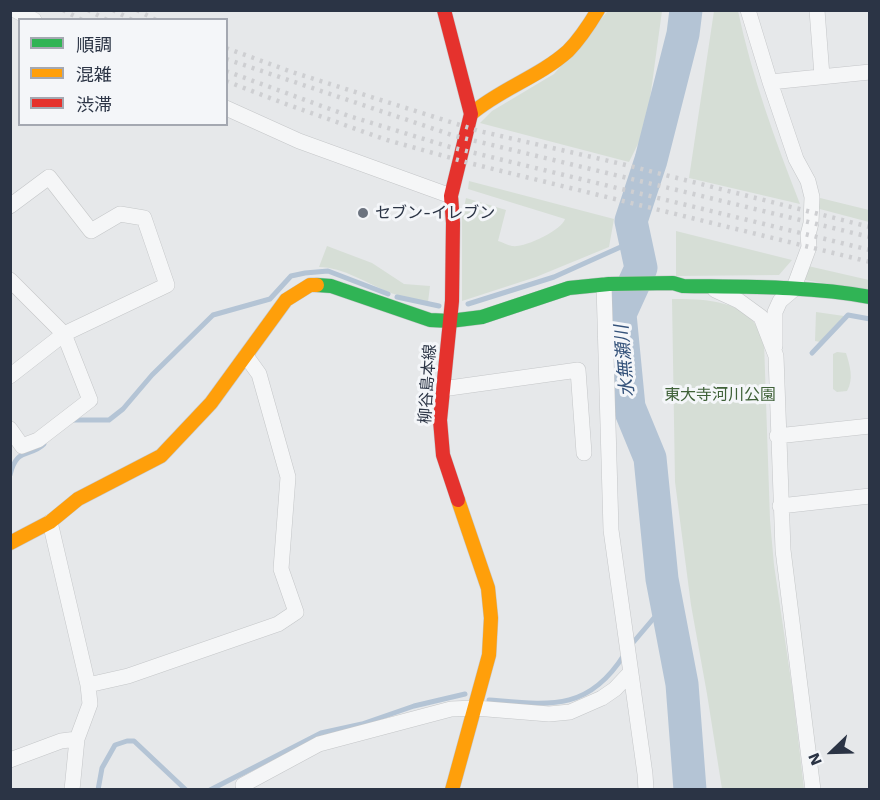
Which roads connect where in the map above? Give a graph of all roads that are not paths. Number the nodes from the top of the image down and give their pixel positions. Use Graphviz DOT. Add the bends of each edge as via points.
graph roads {
  1 [pos="15,10"];
  2 [pos="444,10"];
  3 [pos="598,10"];
  4 [pos="748,10"];
  5 [pos="817,10"];
  6 [pos="30,18"];
  7 [pos="870,72"];
  8 [pos="822,76"];
  9 [pos="770,82"];
  10 [pos="228,109"];
  11 [pos="471,114"];
  12 [pos="451,196"];
  13 [pos="10,206"];
  14 [pos="10,280"];
  15 [pos="607,284"];
  16 [pos="706,286"];
  17 [pos="794,290"];
  18 [pos="870,297"];
  19 [pos="450,321"];
  20 [pos="64,334"];
  21 [pos="246,356"];
  22 [pos="776,356"];
  23 [pos="10,376"];
  24 [pos="442,388"];
  25 [pos="870,426"];
  26 [pos="10,429"];
  27 [pos="777,436"];
  28 [pos="16,450"];
  29 [pos="584,453"];
  30 [pos="870,496"];
  31 [pos="780,506"];
  32 [pos="50,522"];
  33 [pos="10,543"];
  34 [pos="630,674"];
  35 [pos="88,685"];
  36 [pos="475,708"];
  37 [pos="77,740"];
  38 [pos="10,760"];
  39 [pos="243,784"];
  40 [pos="72,789"];
  41 [pos="452,789"];
  42 [pos="646,789"];
  43 [pos="813,789"];
  1 -- 6 [label="street"];
  2 -- 11 [label="street, 柳谷島本線"];
  3 -- 11 [label="street" via="584,33 561,56 482,103"];
  4 -- 9 [label="street"];
  5 -- 8 [label="street"];
  7 -- 8 [label="street"];
  8 -- 9 [label="street"];
  9 -- 17 [label="street" via="812,197 810,248"];
  10 -- 12 [label="street" via="299,141"];
  11 -- 12 [label="street, 柳谷島本線"];
  12 -- 19 [label="street, 柳谷島本線"];
  13 -- 20 [label="street" via="49,177 92,231 120,214 144,218 166,285"];
  14 -- 20 [label="street"];
  15 -- 16 [label="street"];
  15 -- 19 [label="street" via="569,288 482,317"];
  15 -- 34 [label="street" via="611,530"];
  16 -- 17 [label="street"];
  16 -- 22 [label="street" via="739,301 760,317"];
  17 -- 18 [label="street"];
  17 -- 22 [label="street" via="780,301 775,312"];
  19 -- 21 [label="street" via="430,320 331,286 310,285 286,300"];
  19 -- 24 [label="street, 柳谷島本線"];
  20 -- 23 [label="street"];
  20 -- 28 [label="street" via="90,400 38,440"];
  21 -- 32 [label="street" via="211,404 161,456 78,499"];
  21 -- 35 [label="street" via="259,375 288,477 281,569 296,612 278,624 128,676"];
  22 -- 27 [label="street"];
  24 -- 29 [label="street" via="578,370"];
  24 -- 36 [label="street, 柳谷島本線" via="443,455 488,588 489,655"];
  25 -- 27 [label="street"];
  26 -- 28 [label="street"];
  27 -- 31 [label="street"];
  30 -- 31 [label="street"];
  31 -- 43 [label="street"];
  32 -- 33 [label="street"];
  32 -- 35 [label="street"];
  34 -- 36 [label="street" via="602,698 570,712"];
  34 -- 42 [label="street"];
  35 -- 37 [label="street" via="90,704"];
  36 -- 39 [label="street" via="451,708 319,744"];
  36 -- 41 [label="street, 柳谷島本線"];
  37 -- 38 [label="street" via="61,741"];
  37 -- 40 [label="street"];
}
